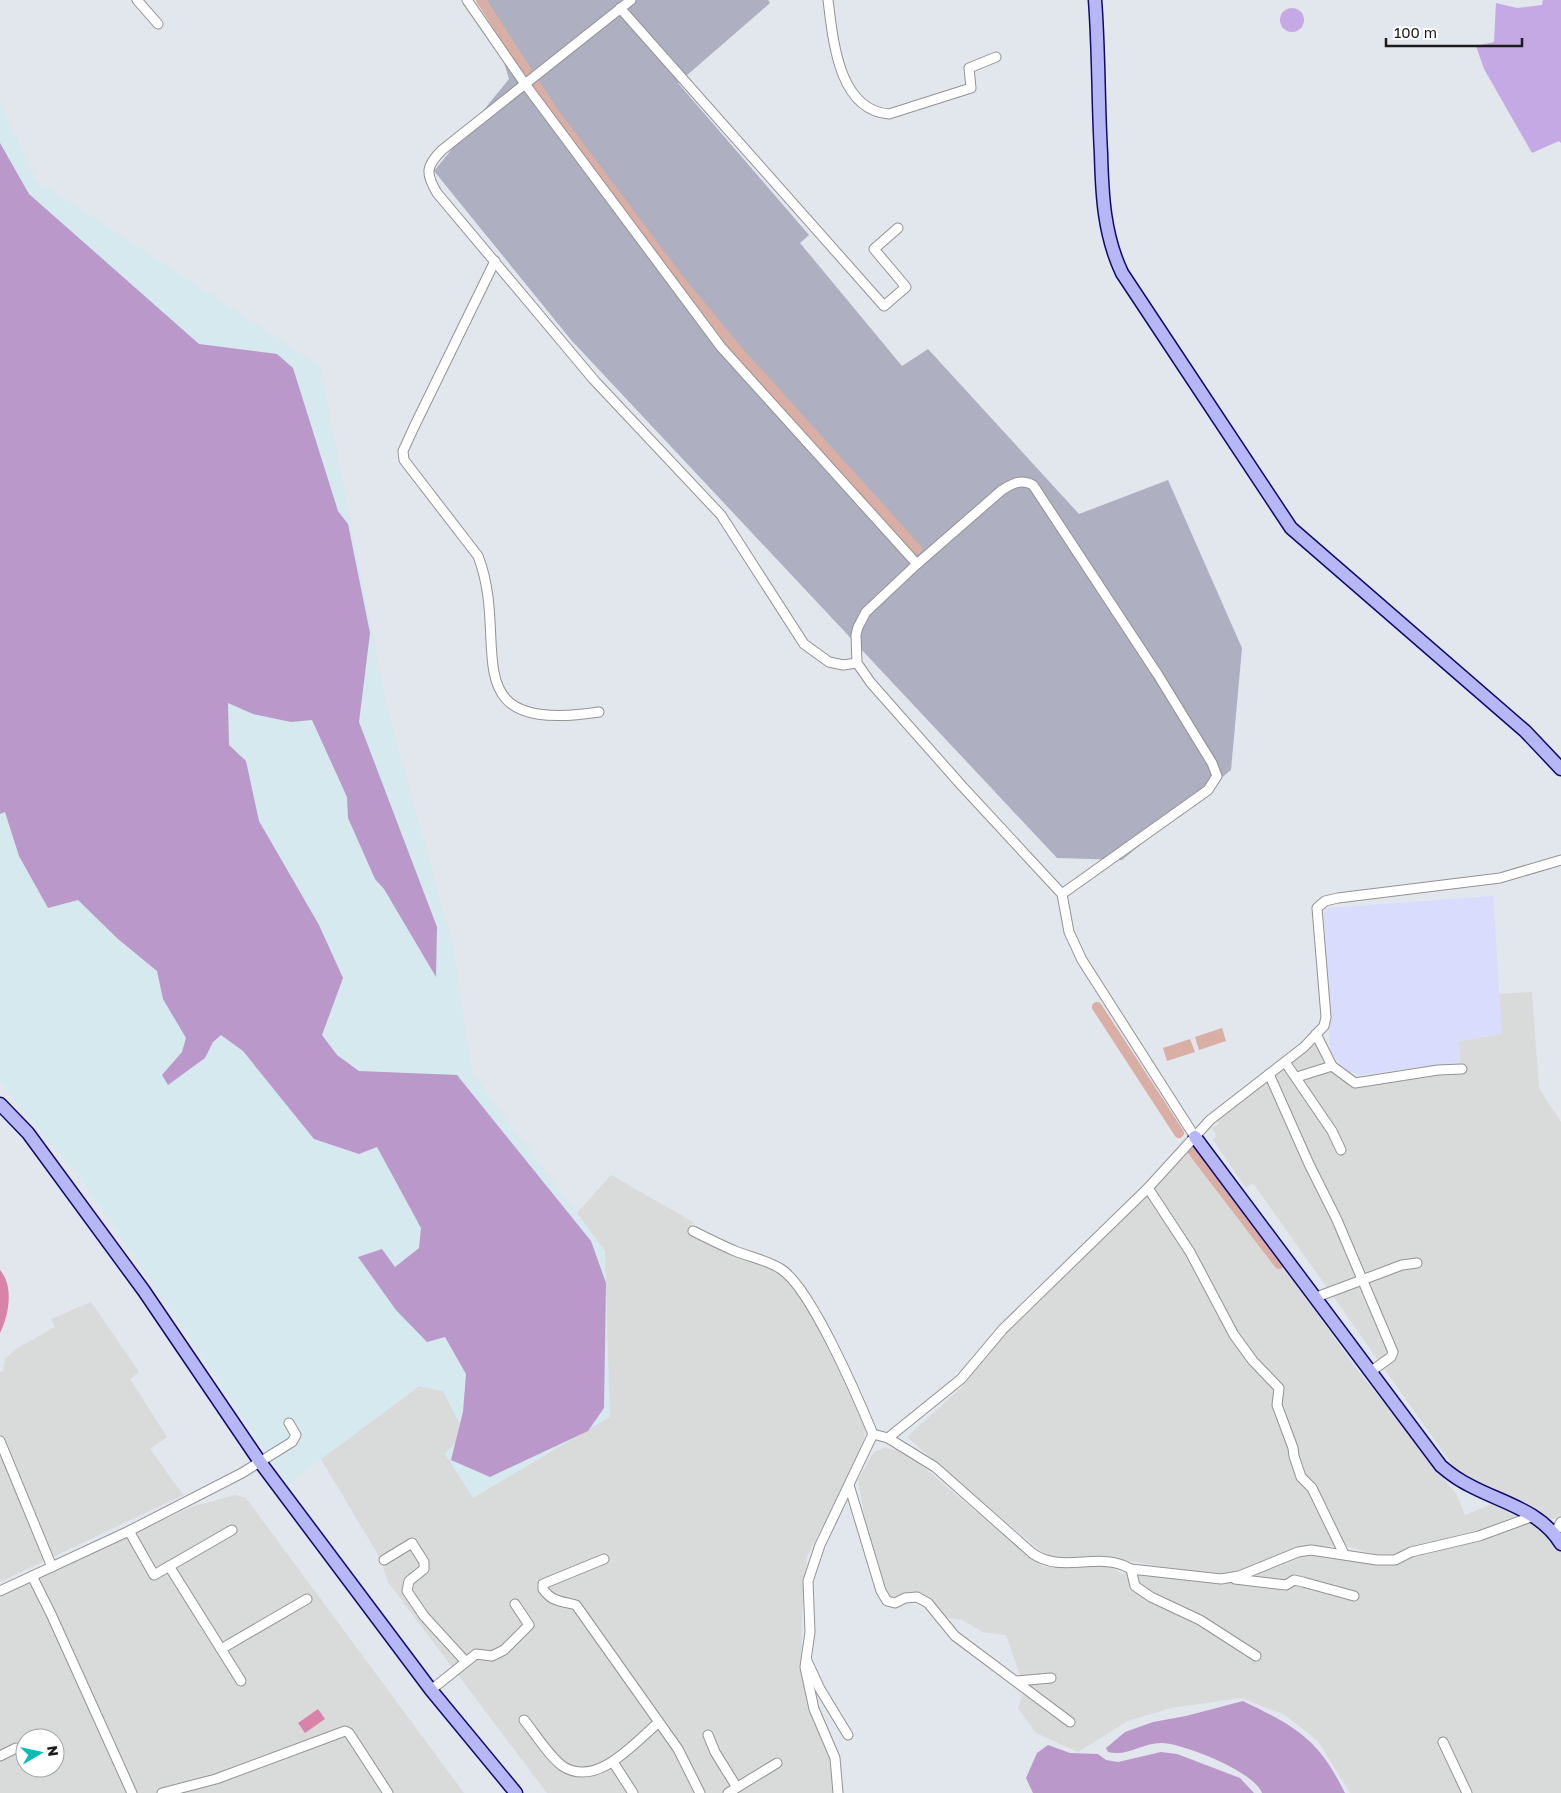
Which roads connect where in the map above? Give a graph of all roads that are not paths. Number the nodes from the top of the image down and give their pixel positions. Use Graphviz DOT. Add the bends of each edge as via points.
graph roads {
  1 [pos="137,0"];
  2 [pos="467,0"];
  3 [pos="631,0"];
  4 [pos="828,0"];
  5 [pos="1095,0"];
  6 [pos="620,8"];
  7 [pos="158,24"];
  8 [pos="996,58"];
  9 [pos="524,84"];
  10 [pos="898,228"];
  11 [pos="495,262"];
  12 [pos="917,564"];
  13 [pos="858,663"];
  14 [pos="599,712"];
  15 [pos="1561,769"];
  16 [pos="1561,860"];
  17 [pos="1062,894"];
  18 [pos="1316,1034"];
  19 [pos="1285,1062"];
  20 [pos="1332,1066"];
  21 [pos="1462,1069"];
  22 [pos="1269,1074"];
  23 [pos="1297,1077"];
  24 [pos="0,1104"];
  25 [pos="1195,1137"];
  26 [pos="1341,1150"];
  27 [pos="1148,1188"];
  28 [pos="693,1231"];
  29 [pos="1417,1263"];
  30 [pos="1362,1279"];
  31 [pos="1314,1298"];
  32 [pos="1370,1372"];
  33 [pos="289,1423"];
  34 [pos="873,1434"];
  35 [pos="888,1438"];
  36 [pos="0,1441"];
  37 [pos="260,1462"];
  38 [pos="849,1485"];
  39 [pos="1531,1517"];
  40 [pos="232,1530"];
  41 [pos="129,1531"];
  42 [pos="1559,1533"];
  43 [pos="1344,1554"];
  44 [pos="604,1559"];
  45 [pos="384,1560"];
  46 [pos="52,1566"];
  47 [pos="169,1566"];
  48 [pos="1131,1569"];
  49 [pos="32,1576"];
  50 [pos="1230,1578"];
  51 [pos="0,1591"];
  52 [pos="1354,1596"];
  53 [pos="307,1599"];
  54 [pos="515,1604"];
  55 [pos="220,1648"];
  56 [pos="1256,1656"];
  57 [pos="806,1658"];
  58 [pos="466,1662"];
  59 [pos="1051,1678"];
  60 [pos="240,1681"];
  61 [pos="1017,1681"];
  62 [pos="431,1690"];
  63 [pos="524,1720"];
  64 [pos="1070,1722"];
  65 [pos="658,1723"];
  66 [pos="848,1734"];
  67 [pos="708,1736"];
  68 [pos="1443,1742"];
  69 [pos="15,1748"];
  70 [pos="0,1756"];
  71 [pos="613,1762"];
  72 [pos="776,1763"];
  73 [pos="736,1786"];
  74 [pos="132,1793"];
  75 [pos="162,1793"];
  76 [pos="388,1793"];
  77 [pos="516,1793"];
  78 [pos="633,1793"];
  79 [pos="700,1793"];
  80 [pos="728,1793"];
  81 [pos="838,1793"];
  82 [pos="1467,1793"];
  1 -- 7 [label="street"];
  2 -- 9 [label="street"];
  3 -- 6 [label="street"];
  4 -- 8 [label="street" via="835,50 849,86 862,103 879,113 889,114 971,88 969,68"];
  5 -- 15 [label="street" via="1106,231 1122,273 1291,528 1525,731"];
  6 -- 9 [label="street"];
  6 -- 10 [label="street" via="884,306 906,287 874,249"];
  9 -- 11 [label="street" via="442,150 431,162 428,172 437,193"];
  9 -- 12 [label="street" via="721,347"];
  11 -- 13 [label="street" via="594,380 721,515 804,644 829,662 843,665"];
  11 -- 14 [label="street" via="414,427 403,451 404,460 478,556 485,574 494,676 506,701 523,711 547,716"];
  12 -- 13 [label="street" via="866,612 856,635"];
  12 -- 17 [label="street" via="1002,490 1016,482 1033,485 1212,763 1217,776 1208,790"];
  13 -- 17 [label="street" via="871,683"];
  16 -- 18 [label="street" via="1500,878 1325,901 1317,908 1326,1017 1324,1026"];
  17 -- 25 [label="street" via="1069,932 1082,960"];
  18 -- 19 [label="street"];
  18 -- 20 [label="street"];
  19 -- 22 [label="street"];
  19 -- 23 [label="street"];
  20 -- 21 [label="street" via="1354,1082"];
  20 -- 23 [label="street"];
  22 -- 25 [label="street" via="1210,1120"];
  22 -- 30 [label="street"];
  23 -- 26 [label="street"];
  24 -- 37 [label="street" via="28,1133 144,1291"];
  25 -- 27 [label="street"];
  25 -- 31 [label="street"];
  27 -- 35 [label="street" via="1003,1329 961,1378"];
  27 -- 43 [label="street" via="1190,1252 1234,1335 1278,1388 1277,1405 1301,1477 1312,1488"];
  28 -- 34 [label="street" via="781,1268 800,1287"];
  29 -- 30 [label="street"];
  30 -- 31 [label="street"];
  30 -- 32 [label="street" via="1393,1352"];
  31 -- 32 [label="street"];
  32 -- 39 [label="street" via="1441,1466 1461,1481 1512,1503"];
  33 -- 37 [label="street" via="296,1436 292,1442"];
  34 -- 35 [label="street"];
  34 -- 38 [label="street"];
  35 -- 48 [label="street" via="935,1467 1007,1533 1042,1560 1058,1564 1110,1562"];
  36 -- 46 [label="street"];
  37 -- 41 [label="street"];
  37 -- 62 [label="street"];
  38 -- 57 [label="street" via="820,1545 808,1582 810,1632"];
  38 -- 61 [label="street" via="881,1592 887,1601 895,1603 917,1597 928,1603 955,1636"];
  39 -- 42 [label="street"];
  39 -- 43 [label="street" via="1478,1536 1411,1552 1395,1560"];
  40 -- 47 [label="street"];
  41 -- 46 [label="street"];
  41 -- 47 [label="street" via="154,1575"];
  43 -- 50 [label="street" via="1319,1550 1298,1552"];
  44 -- 65 [label="street" via="559,1576 543,1584 543,1589 556,1602 576,1605"];
  45 -- 58 [label="street" via="412,1543 424,1562 424,1569 409,1581 407,1591 424,1616"];
  46 -- 49 [label="street"];
  47 -- 55 [label="street"];
  48 -- 50 [label="street"];
  48 -- 56 [label="street" via="1135,1586 1200,1620"];
  49 -- 51 [label="street"];
  49 -- 74 [label="street"];
  50 -- 52 [label="street" via="1286,1585 1294,1580"];
  53 -- 55 [label="street"];
  54 -- 58 [label="street" via="529,1625 504,1650 492,1656 476,1654"];
  55 -- 60 [label="street"];
  57 -- 66 [label="street" via="820,1689"];
  57 -- 81 [label="street" via="814,1709 834,1758"];
  58 -- 62 [label="street"];
  59 -- 61 [label="street"];
  61 -- 64 [label="street"];
  62 -- 77 [label="street"];
  63 -- 71 [label="street" via="564,1767 582,1772 607,1767"];
  65 -- 71 [label="street"];
  65 -- 79 [label="street" via="678,1749"];
  67 -- 73 [label="street"];
  68 -- 82 [label="street"];
  69 -- 70 [label="street"];
  71 -- 78 [label="street"];
  72 -- 73 [label="street"];
  73 -- 80 [label="street"];
  75 -- 76 [label="street" via="216,1779 345,1732"];
}
